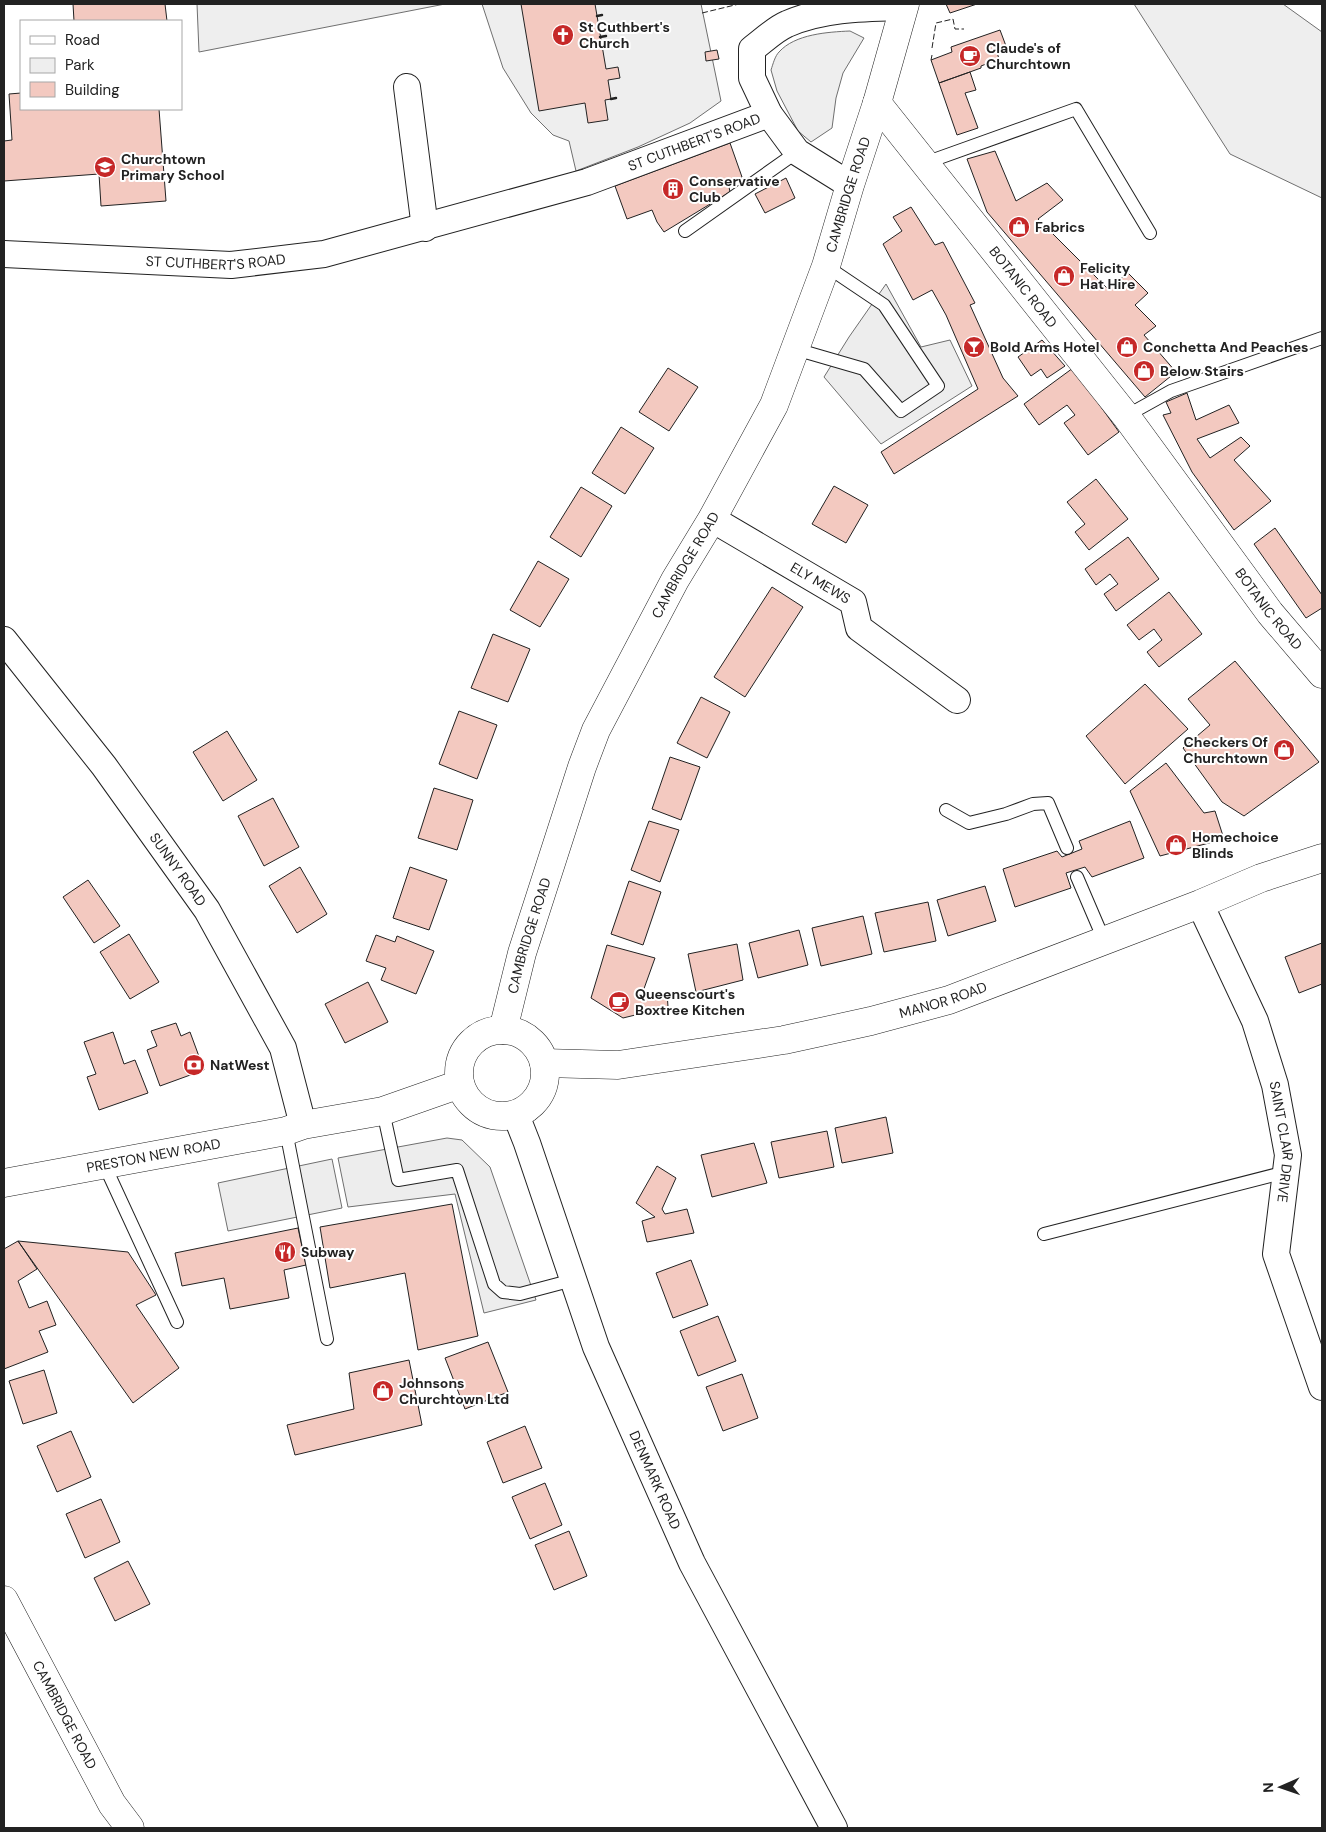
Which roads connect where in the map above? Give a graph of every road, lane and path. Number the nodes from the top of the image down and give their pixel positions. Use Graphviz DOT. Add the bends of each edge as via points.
graph roads {
  1 [pos="905,6"];
  2 [pos="407,87"];
  3 [pos="877,103"];
  4 [pos="769,114"];
  5 [pos="797,152"];
  6 [pos="925,163"];
  7 [pos="850,185"];
  8 [pos="425,228"];
  9 [pos="685,231"];
  10 [pos="1150,233"];
  11 [pos="4,254"];
  12 [pos="826,266"];
  13 [pos="1322,338"];
  14 [pos="795,349"];
  15 [pos="1126,416"];
  16 [pos="712,519"];
  17 [pos="4,640"];
  18 [pos="1322,674"];
  19 [pos="958,700"];
  20 [pos="946,810"];
  21 [pos="1068,848"];
  22 [pos="1322,858"];
  23 [pos="1077,876"];
  24 [pos="1200,904"];
  25 [pos="1104,940"];
  26 [pos="503,1030"];
  27 [pos="544,1063"];
  28 [pos="460,1084"];
  29 [pos="383,1111"];
  30 [pos="516,1115"];
  31 [pos="295,1128"];
  32 [pos="104,1164"];
  33 [pos="1286,1172"];
  34 [pos="6,1179"];
  35 [pos="1044,1234"];
  36 [pos="573,1280"];
  37 [pos="177,1322"];
  38 [pos="327,1339"];
  39 [pos="1322,1387"];
  40 [pos="4,1600"];
  41 [pos="130,1828"];
  42 [pos="834,1828"];
  1 -- 3 [label="main road"];
  1 -- 4 [label="street, ST CUTHBERT'S ROAD" via="852,9 810,16 786,24 752,48 752,78"];
  2 -- 8 [label="street"];
  3 -- 6 [label="main road, BOTANIC ROAD"];
  3 -- 7 [label="main road, CAMBRIDGE ROAD"];
  4 -- 5 [label="street"];
  4 -- 8 [label="street, ST CUTHBERT'S ROAD" via="587,182"];
  5 -- 7 [label="street"];
  5 -- 9 [label="lane"];
  6 -- 10 [label="lane" via="1076,109"];
  6 -- 15 [label="main road, BOTANIC ROAD"];
  7 -- 12 [label="main road, CAMBRIDGE ROAD"];
  8 -- 11 [label="street, ST CUTHBERT'S ROAD" via="324,254 231,265"];
  12 -- 14 [label="main road, CAMBRIDGE ROAD"];
  12 -- 14 [label="lane" via="884,305 938,386 901,411 864,369"];
  13 -- 15 [label="lane" via="1171,391"];
  14 -- 16 [label="main road, CAMBRIDGE ROAD" via="774,405"];
  15 -- 18 [label="main road, BOTANIC ROAD" via="1270,614"];
  16 -- 19 [label="street, ELY MEWS" via="852,602 859,628"];
  16 -- 26 [label="main road, CAMBRIDGE ROAD" via="675,580 596,730 522,953"];
  17 -- 31 [label="street, SUNNY ROAD" via="104,766 207,910 283,1048"];
  20 -- 21 [label="lane" via="970,823 1033,804 1048,803"];
  22 -- 24 [label="main road, MANOR ROAD" via="1261,878"];
  23 -- 25 [label="lane"];
  24 -- 25 [label="main road, MANOR ROAD"];
  24 -- 33 [label="street, SAINT CLAIR DRIVE" via="1255,1021 1275,1085 1288,1154"];
  25 -- 27 [label="main road, MANOR ROAD" via="949,1000 784,1040 618,1065"];
  26 -- 27 [label="main road" via="517,1032 530,1039"];
  26 -- 28 [label="main road" via="490,1031 468,1046 461,1058"];
  27 -- 30 [label="main road" via="543,1089 528,1109"];
  28 -- 29 [label="main road"];
  28 -- 30 [label="main road" via="465,1097 475,1108 488,1115"];
  29 -- 31 [label="main road"];
  29 -- 36 [label="lane" via="398,1180 457,1170 494,1284 503,1292 520,1294"];
  30 -- 36 [label="street, DENMARK ROAD"];
  31 -- 32 [label="main road, PRESTON NEW ROAD"];
  31 -- 38 [label="lane"];
  32 -- 34 [label="main road, PRESTON NEW ROAD"];
  32 -- 37 [label="lane"];
  33 -- 35 [label="lane"];
  33 -- 39 [label="street, SAINT CLAIR DRIVE" via="1276,1254"];
  36 -- 42 [label="street, DENMARK ROAD" via="596,1347 692,1563"];
  40 -- 41 [label="main road, CAMBRIDGE ROAD" via="112,1804"];
}
